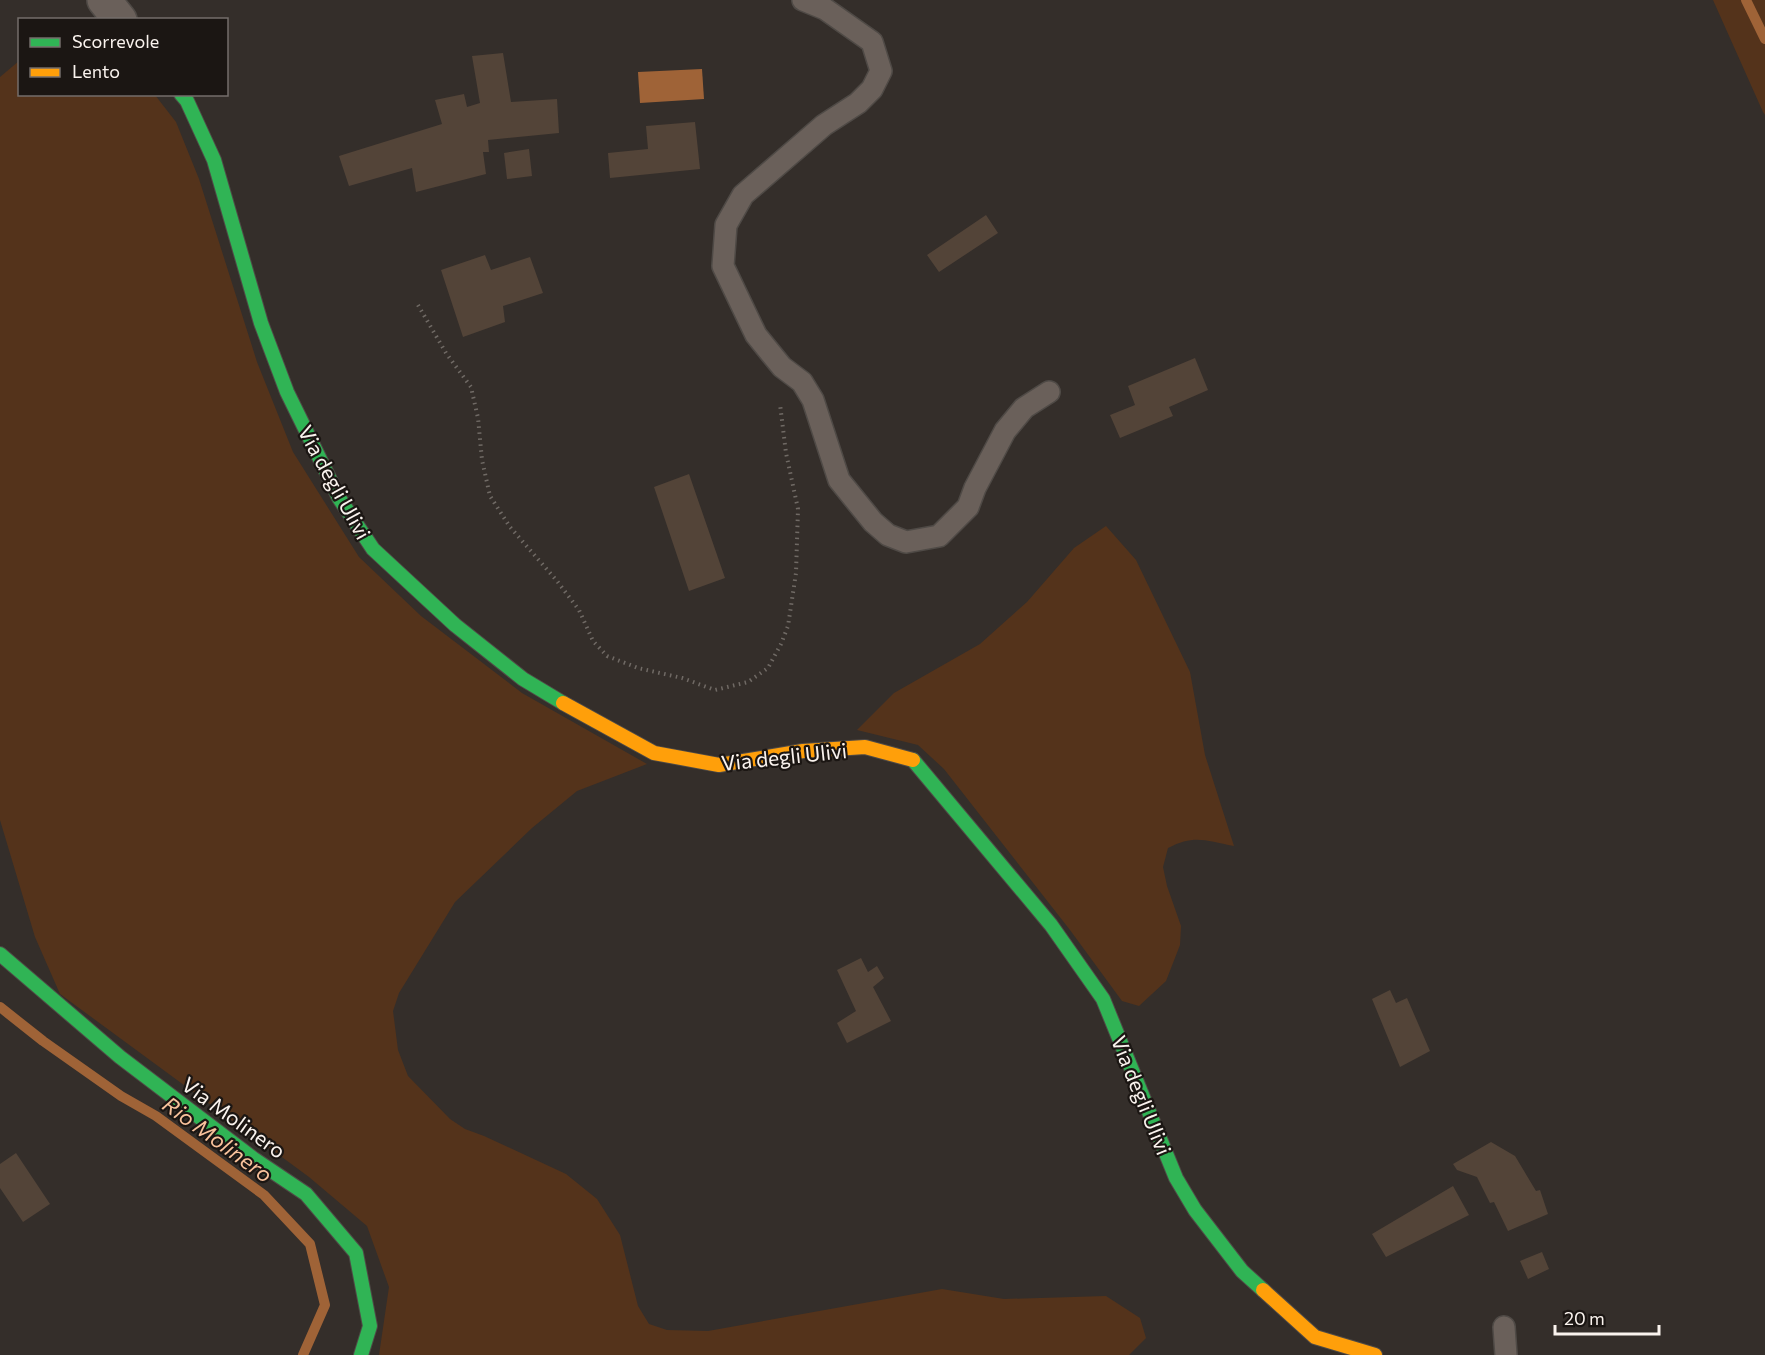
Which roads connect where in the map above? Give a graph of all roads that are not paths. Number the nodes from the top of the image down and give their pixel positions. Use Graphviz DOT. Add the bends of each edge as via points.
graph roads {
  1 [pos="104,0"];
  2 [pos="804,0"];
  3 [pos="118,18"];
  4 [pos="183,96"];
  5 [pos="1049,392"];
  6 [pos="0,954"];
  7 [pos="1504,1327"];
  8 [pos="361,1355"];
  9 [pos="1376,1355"];
  10 [pos="1506,1355"];
  1 -- 3 [label="street"];
  2 -- 5 [label="lane" via="825,9 872,42 881,71 872,89 858,103 824,125 743,195 726,225 723,266 756,335 782,368 802,382 813,400 839,480 888,535 906,543 939,536 968,507 1005,431 1024,408"];
  4 -- 9 [label="street, Via degli Ulivi" via="213,160 261,323 287,392 339,498 373,549 455,625 524,679 654,753 719,765 803,751 865,747 913,760 1051,925 1104,999 1176,1178 1195,1210 1242,1271 1315,1337"];
  6 -- 8 [label="street, Via Molinero" via="120,1057 306,1194 356,1253 370,1326"];
  7 -- 10 [label="lane"];
}
